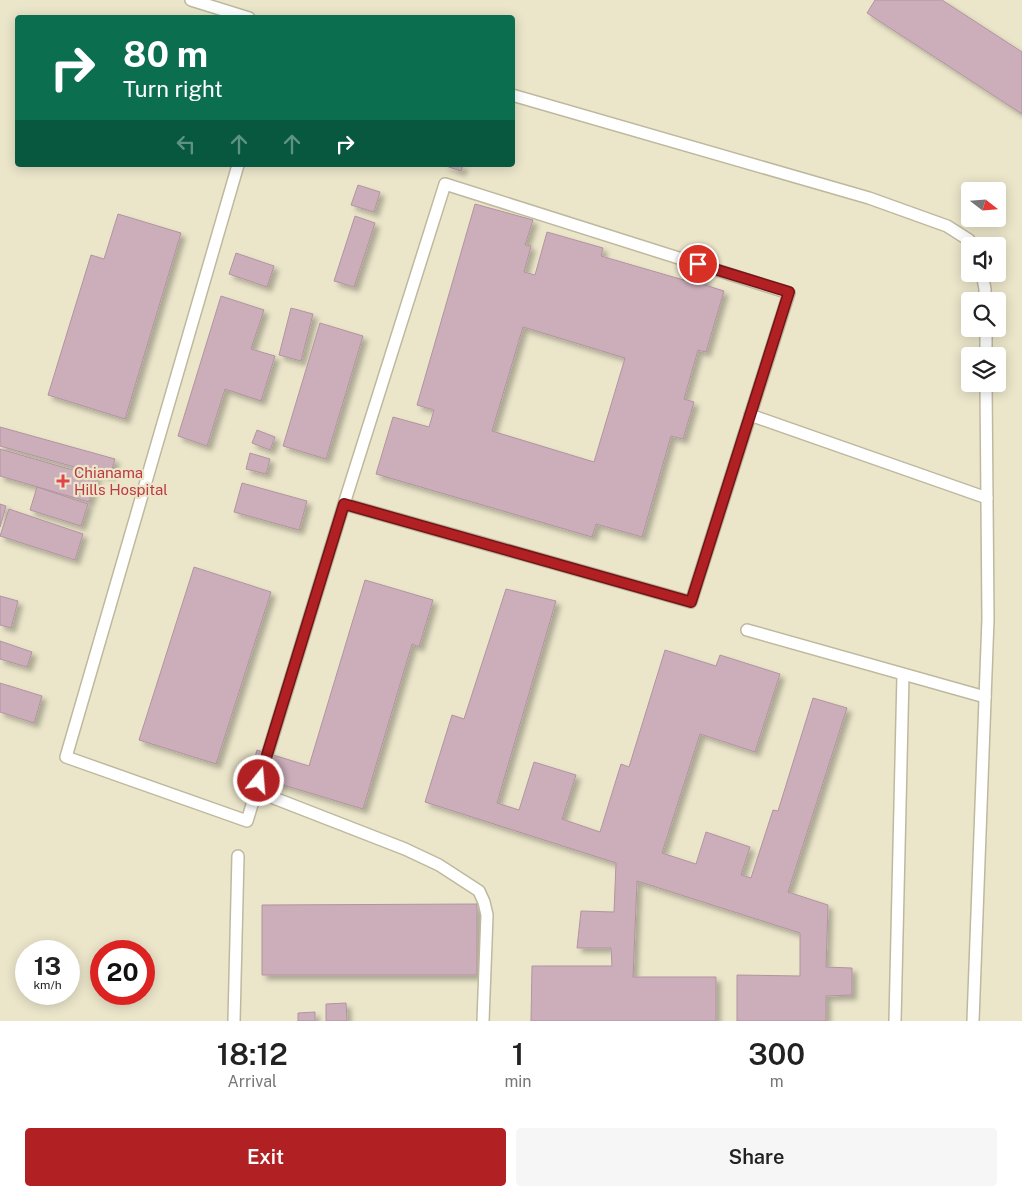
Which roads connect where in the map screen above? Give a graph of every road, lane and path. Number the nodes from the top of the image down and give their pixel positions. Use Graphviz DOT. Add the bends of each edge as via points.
graph roads {
  1 [pos="190,0"];
  2 [pos="239,15"];
  3 [pos="515,96"];
  4 [pos="237,167"];
  5 [pos="964,237"];
  6 [pos="986,392"];
  7 [pos="750,415"];
  8 [pos="987,498"];
  9 [pos="344,504"];
  10 [pos="747,630"];
  11 [pos="903,675"];
  12 [pos="985,697"];
  13 [pos="256,791"];
  14 [pos="238,856"];
  15 [pos="234,1021"];
  16 [pos="483,1021"];
  17 [pos="895,1021"];
  18 [pos="974,1021"];
  1 -- 2 [label="lane"];
  3 -- 5 [label="lane" via="869,198 947,226"];
  4 -- 13 [label="lane" via="66,757 248,821"];
  6 -- 8 [label="lane"];
  7 -- 8 [label="lane"];
  7 -- 9 [label="lane" via="691,602"];
  7 -- 9 [label="lane" via="789,292 445,184"];
  8 -- 12 [label="lane"];
  9 -- 13 [label="lane"];
  10 -- 11 [label="lane"];
  11 -- 12 [label="lane"];
  11 -- 17 [label="lane"];
  12 -- 18 [label="lane"];
  13 -- 16 [label="lane" via="414,853 479,890 487,915"];
  14 -- 15 [label="lane"];
}
